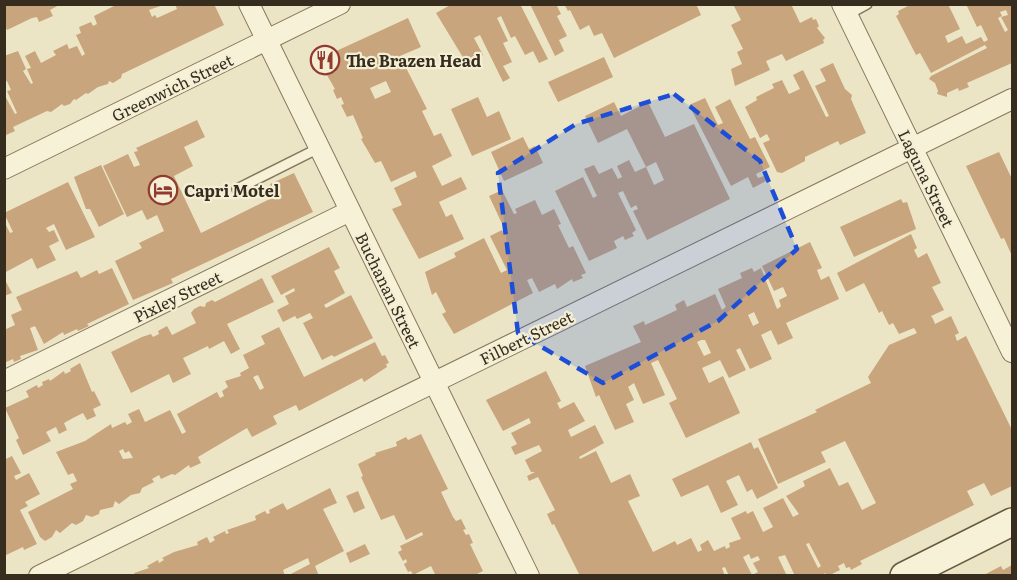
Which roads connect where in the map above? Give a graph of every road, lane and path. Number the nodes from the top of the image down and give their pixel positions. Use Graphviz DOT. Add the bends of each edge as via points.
graph roads {
  1 [pos="249,4"];
  2 [pos="340,4"];
  3 [pos="867,4"];
  4 [pos="844,10"];
  5 [pos="267,40"];
  6 [pos="1012,99"];
  7 [pos="319,148"];
  8 [pos="912,148"];
  9 [pos="4,169"];
  10 [pos="237,189"];
  11 [pos="350,211"];
  12 [pos="1012,352"];
  13 [pos="4,381"];
  14 [pos="434,382"];
  15 [pos="1012,522"];
  16 [pos="39,576"];
  17 [pos="529,576"];
  18 [pos="904,576"];
  1 -- 5 [label="street, Buchanan Street"];
  2 -- 5 [label="street, Greenwich Street"];
  3 -- 4 [label="lane"];
  4 -- 8 [label="street, Laguna Street"];
  5 -- 7 [label="street, Buchanan Street"];
  5 -- 9 [label="street, Greenwich Street"];
  6 -- 8 [label="street, Filbert Street"];
  7 -- 10 [label="lane"];
  7 -- 11 [label="street, Buchanan Street"];
  8 -- 12 [label="street, Laguna Street"];
  8 -- 14 [label="street, Filbert Street"];
  11 -- 13 [label="street, Pixley Street"];
  11 -- 14 [label="street, Buchanan Street"];
  14 -- 16 [label="street, Filbert Street"];
  14 -- 17 [label="street, Buchanan Street"];
  15 -- 18 [label="street"];
}
